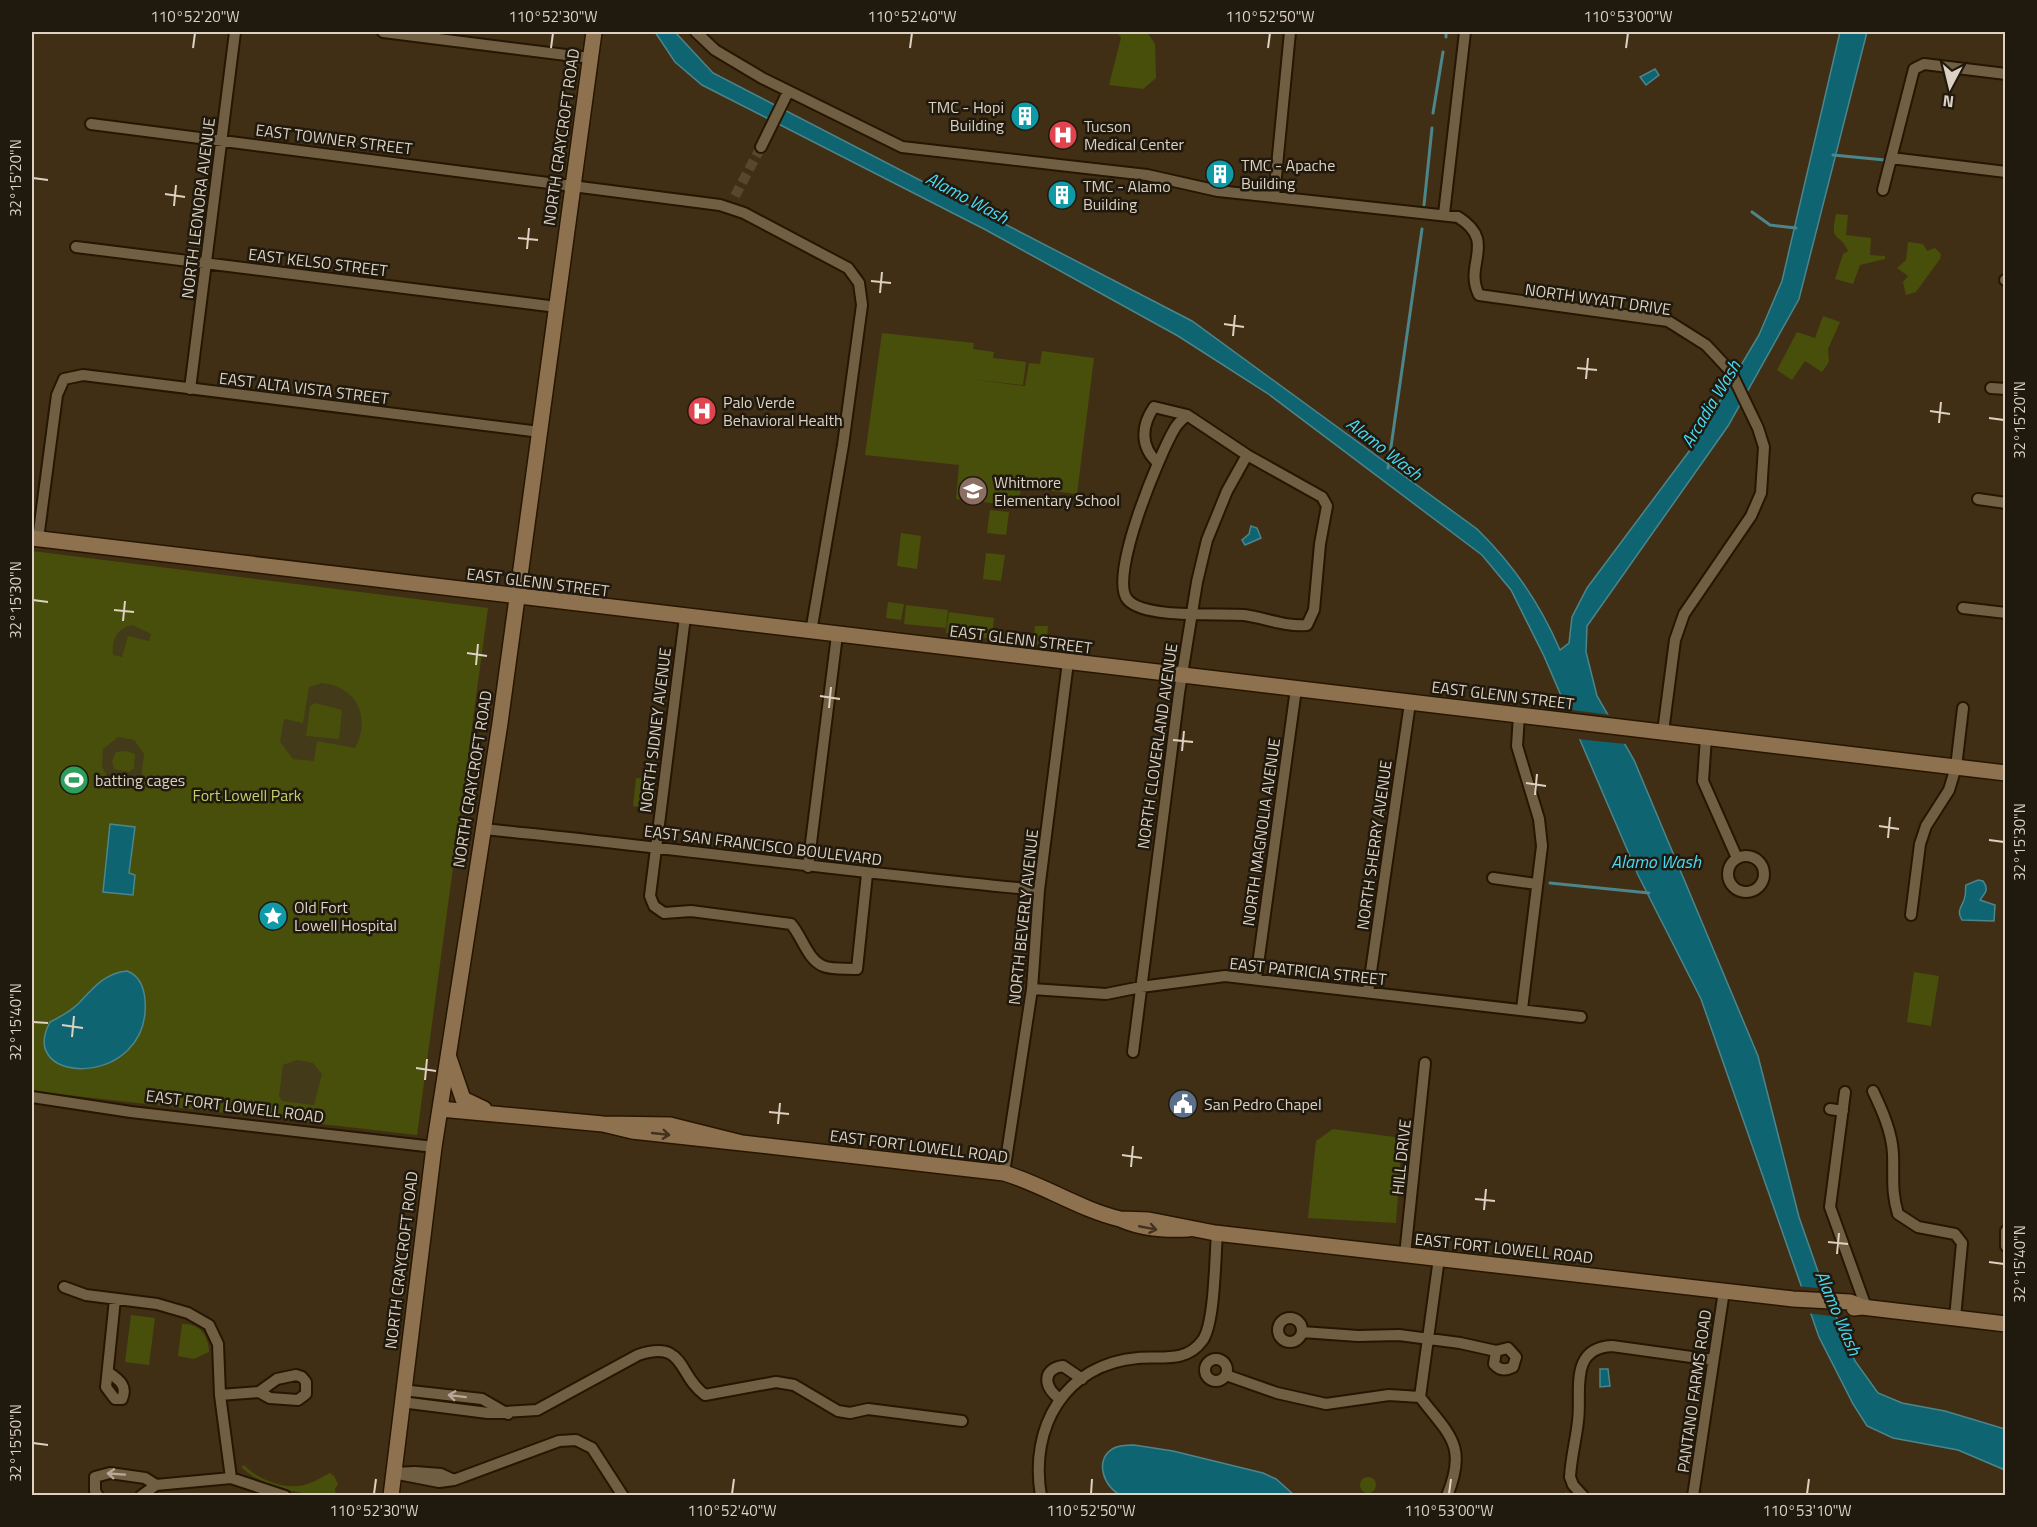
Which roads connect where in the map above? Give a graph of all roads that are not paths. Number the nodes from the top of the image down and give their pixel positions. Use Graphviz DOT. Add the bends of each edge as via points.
graph roads {
  1 [pos="235,32"];
  2 [pos="383,32"];
  3 [pos="594,32"];
  4 [pos="696,32"];
  5 [pos="1290,32"];
  6 [pos="1466,32"];
  7 [pos="590,58"];
  8 [pos="2006,74"];
  9 [pos="786,97"];
  10 [pos="92,124"];
  11 [pos="221,140"];
  12 [pos="761,147"];
  13 [pos="1891,158"];
  14 [pos="2006,172"];
  15 [pos="573,185"];
  16 [pos="1883,190"];
  17 [pos="735,196"];
  18 [pos="1274,197"];
  19 [pos="729,208"];
  20 [pos="1443,214"];
  21 [pos="76,248"];
  22 [pos="207,263"];
  23 [pos="557,307"];
  24 [pos="1991,388"];
  25 [pos="190,389"];
  26 [pos="2006,389"];
  27 [pos="1187,415"];
  28 [pos="540,432"];
  29 [pos="1247,455"];
  30 [pos="1158,463"];
  31 [pos="1978,500"];
  32 [pos="2006,503"];
  33 [pos="35,538"];
  34 [pos="517,597"];
  35 [pos="1963,608"];
  36 [pos="2006,613"];
  37 [pos="1191,614"];
  38 [pos="685,617"];
  39 [pos="811,632"];
  40 [pos="837,635"];
  41 [pos="1068,662"];
  42 [pos="1181,676"];
  43 [pos="1296,689"];
  44 [pos="1410,703"];
  45 [pos="1963,708"];
  46 [pos="1519,716"];
  47 [pos="1663,732"];
  48 [pos="1707,737"];
  49 [pos="1956,767"];
  50 [pos="2006,774"];
  51 [pos="483,829"];
  52 [pos="655,847"];
  53 [pos="1737,858"];
  54 [pos="808,867"];
  55 [pos="867,874"];
  56 [pos="1493,878"];
  57 [pos="1536,884"];
  58 [pos="1039,890"];
  59 [pos="1911,915"];
  60 [pos="1256,979"];
  61 [pos="1141,987"];
  62 [pos="1032,989"];
  63 [pos="1368,992"];
  64 [pos="1522,1009"];
  65 [pos="1581,1017"];
  66 [pos="1133,1052"];
  67 [pos="448,1054"];
  68 [pos="1425,1063"];
  69 [pos="1873,1091"];
  70 [pos="1845,1092"];
  71 [pos="32,1097"];
  72 [pos="440,1109"];
  73 [pos="1830,1109"];
  74 [pos="1843,1111"];
  75 [pos="501,1115"];
  76 [pos="434,1147"];
  77 [pos="1004,1173"];
  78 [pos="2006,1231"];
  79 [pos="1217,1233"];
  80 [pos="2006,1246"];
  81 [pos="1405,1255"];
  82 [pos="1439,1258"];
  83 [pos="64,1287"];
  84 [pos="1724,1291"];
  85 [pos="115,1299"];
  86 [pos="1864,1307"];
  87 [pos="1955,1318"];
  88 [pos="2006,1324"];
  89 [pos="1302,1332"];
  90 [pos="1430,1339"];
  91 [pos="1496,1351"];
  92 [pos="1713,1360"];
  93 [pos="108,1372"];
  94 [pos="1226,1375"];
  95 [pos="1082,1380"];
  96 [pos="259,1392"];
  97 [pos="220,1395"];
  98 [pos="402,1396"];
  99 [pos="1420,1397"];
  100 [pos="1060,1399"];
  101 [pos="962,1421"];
  102 [pos="393,1473"];
  103 [pos="231,1478"];
  104 [pos="156,1485"];
  105 [pos="98,1496"];
  106 [pos="141,1496"];
  107 [pos="285,1496"];
  108 [pos="391,1496"];
  109 [pos="623,1496"];
  110 [pos="1041,1496"];
  111 [pos="1447,1496"];
  112 [pos="1583,1496"];
  113 [pos="1693,1496"];
  1 -- 11 [label="street, NORTH LEONORA AVENUE"];
  2 -- 7 [label="street"];
  3 -- 7 [label="street, NORTH CRAYCROFT ROAD"];
  4 -- 9 [label="street, NORTH WYATT DRIVE" via="715,50"];
  5 -- 18 [label="street"];
  6 -- 20 [label="street"];
  7 -- 15 [label="street, NORTH CRAYCROFT ROAD"];
  8 -- 13 [label="street" via="1924,64 1914,69"];
  9 -- 12 [label="street"];
  9 -- 18 [label="street, NORTH WYATT DRIVE" via="903,147 1147,175 1218,191"];
  10 -- 11 [label="street, EAST TOWNER STREET"];
  11 -- 15 [label="street, EAST TOWNER STREET"];
  11 -- 22 [label="street, NORTH LEONORA AVENUE"];
  13 -- 14 [label="street"];
  13 -- 16 [label="street"];
  15 -- 19 [label="street, EAST TOWNER STREET"];
  15 -- 23 [label="street, NORTH CRAYCROFT ROAD"];
  17 -- 19 [label="street"];
  18 -- 20 [label="street, NORTH WYATT DRIVE"];
  19 -- 39 [label="street, EAST TOWNER STREET" via="848,268 859,283 862,305 850,396"];
  20 -- 47 [label="street, NORTH WYATT DRIVE" via="1458,217 1473,227 1478,241 1474,286 1479,295 1668,321 1706,345 1731,372 1747,404 1764,447 1761,493 1751,516 1684,614 1675,640"];
  21 -- 22 [label="street, EAST KELSO STREET"];
  22 -- 23 [label="street, EAST KELSO STREET"];
  22 -- 25 [label="street, NORTH LEONORA AVENUE"];
  23 -- 28 [label="street, NORTH CRAYCROFT ROAD"];
  24 -- 26 [label="street"];
  25 -- 28 [label="street, EAST ALTA VISTA STREET"];
  25 -- 33 [label="street, EAST ALTA VISTA STREET" via="61,374"];
  27 -- 29 [label="street"];
  27 -- 30 [label="street" via="1176,426"];
  27 -- 30 [label="street" via="1154,407 1146,419 1144,441 1148,454"];
  28 -- 34 [label="street, NORTH CRAYCROFT ROAD"];
  29 -- 37 [label="street, NORTH CLOVERLAND AVENUE" via="1207,540"];
  29 -- 37 [label="street" via="1322,498 1327,507 1314,610 1307,624 1293,626 1243,615"];
  30 -- 37 [label="street" via="1144,496 1122,588 1127,600 1140,608"];
  31 -- 32 [label="street"];
  33 -- 34 [label="street, EAST GLENN STREET"];
  34 -- 38 [label="street, EAST GLENN STREET"];
  34 -- 51 [label="street, NORTH CRAYCROFT ROAD"];
  35 -- 36 [label="street"];
  37 -- 42 [label="street, NORTH CLOVERLAND AVENUE"];
  38 -- 39 [label="street, EAST GLENN STREET"];
  38 -- 52 [label="street, NORTH SIDNEY AVENUE"];
  39 -- 40 [label="street, EAST GLENN STREET"];
  40 -- 41 [label="street, EAST GLENN STREET"];
  40 -- 54 [label="street"];
  41 -- 42 [label="street, EAST GLENN STREET"];
  41 -- 58 [label="street, NORTH BEVERLY AVENUE"];
  42 -- 43 [label="street, EAST GLENN STREET"];
  42 -- 61 [label="street, NORTH CLOVERLAND AVENUE"];
  43 -- 44 [label="street, EAST GLENN STREET"];
  43 -- 60 [label="street, NORTH MAGNOLIA AVENUE"];
  44 -- 46 [label="street, EAST GLENN STREET"];
  44 -- 63 [label="street, NORTH SHERRY AVENUE"];
  45 -- 49 [label="street"];
  46 -- 47 [label="street, EAST GLENN STREET"];
  46 -- 57 [label="street" via="1517,746 1539,819 1542,846"];
  47 -- 48 [label="street, EAST GLENN STREET"];
  48 -- 49 [label="street, EAST GLENN STREET"];
  48 -- 53 [label="street" via="1703,781"];
  49 -- 50 [label="street, EAST GLENN STREET"];
  49 -- 59 [label="street" via="1949,790 1926,826"];
  51 -- 52 [label="street, EAST SAN FRANCISCO BOULEVARD"];
  51 -- 67 [label="street, NORTH CRAYCROFT ROAD"];
  52 -- 54 [label="street, EAST SAN FRANCISCO BOULEVARD"];
  52 -- 55 [label="street, NORTH SIDNEY AVENUE" via="650,896 654,906 664,913 691,911 791,924 813,959 824,966 857,969"];
  54 -- 55 [label="street, EAST SAN FRANCISCO BOULEVARD"];
  55 -- 58 [label="street, EAST SAN FRANCISCO BOULEVARD"];
  56 -- 57 [label="street"];
  57 -- 64 [label="street"];
  58 -- 62 [label="street, NORTH BEVERLY AVENUE"];
  60 -- 61 [label="street, EAST PATRICIA STREET" via="1226,976"];
  60 -- 63 [label="street, EAST PATRICIA STREET"];
  61 -- 62 [label="street, EAST PATRICIA STREET" via="1106,994"];
  61 -- 66 [label="street, NORTH CLOVERLAND AVENUE"];
  62 -- 77 [label="street, NORTH BEVERLY AVENUE"];
  63 -- 64 [label="street, EAST PATRICIA STREET"];
  64 -- 65 [label="street, EAST PATRICIA STREET"];
  67 -- 72 [label="street, NORTH CRAYCROFT ROAD"];
  67 -- 75 [label="street" via="463,1099"];
  68 -- 81 [label="street, HILL DRIVE"];
  69 -- 87 [label="street" via="1893,1152 1892,1193 1898,1214 1918,1227 1955,1234 1962,1243"];
  70 -- 74 [label="street"];
  71 -- 76 [label="street, EAST FORT LOWELL ROAD"];
  72 -- 75 [label="street, EAST FORT LOWELL ROAD"];
  72 -- 76 [label="street, NORTH CRAYCROFT ROAD"];
  73 -- 74 [label="street"];
  74 -- 86 [label="street" via="1830,1207"];
  75 -- 77 [label="street, EAST FORT LOWELL ROAD"];
  76 -- 98 [label="street, NORTH CRAYCROFT ROAD"];
  77 -- 79 [label="street, EAST FORT LOWELL ROAD" via="1120,1219 1149,1220"];
  78 -- 80 [label="street"];
  79 -- 81 [label="street, EAST FORT LOWELL ROAD"];
  79 -- 95 [label="street" via="1209,1326 1202,1342 1188,1353 1172,1358 1138,1358 1107,1364"];
  81 -- 82 [label="street, EAST FORT LOWELL ROAD"];
  82 -- 84 [label="street, EAST FORT LOWELL ROAD"];
  82 -- 90 [label="street"];
  83 -- 85 [label="street"];
  84 -- 86 [label="street, EAST FORT LOWELL ROAD"];
  84 -- 92 [label="street, PANTANO FARMS ROAD"];
  85 -- 93 [label="street"];
  85 -- 97 [label="street" via="157,1304 188,1313 209,1325 218,1344"];
  86 -- 87 [label="street, EAST FORT LOWELL ROAD"];
  87 -- 88 [label="street, EAST FORT LOWELL ROAD"];
  89 -- 90 [label="street"];
  90 -- 91 [label="street"];
  90 -- 99 [label="street"];
  92 -- 112 [label="street" via="1612,1346 1604,1346 1588,1356 1578,1382 1579,1418 1570,1477"];
  92 -- 113 [label="street, PANTANO FARMS ROAD"];
  94 -- 99 [label="street" via="1277,1393 1326,1404 1389,1395"];
  95 -- 100 [label="street"];
  95 -- 100 [label="street" via="1063,1366 1054,1367 1046,1381"];
  96 -- 97 [label="street"];
  97 -- 103 [label="street"];
  98 -- 101 [label="street" via="482,1399 508,1414 537,1410 638,1354 655,1349 669,1352 683,1364 697,1389 705,1395 776,1382 794,1385 838,1411 850,1413 868,1408"];
  98 -- 102 [label="street, NORTH CRAYCROFT ROAD"];
  99 -- 111 [label="street" via="1454,1440 1456,1462"];
  100 -- 110 [label="street" via="1047,1420 1040,1443"];
  102 -- 108 [label="street, NORTH CRAYCROFT ROAD"];
  102 -- 109 [label="street" via="439,1482 454,1480 559,1441 576,1440 592,1448"];
  103 -- 104 [label="street"];
  103 -- 107 [label="street"];
  104 -- 105 [label="street, one-way" via="131,1475 104,1473 95,1477"];
  104 -- 106 [label="street"];
}
